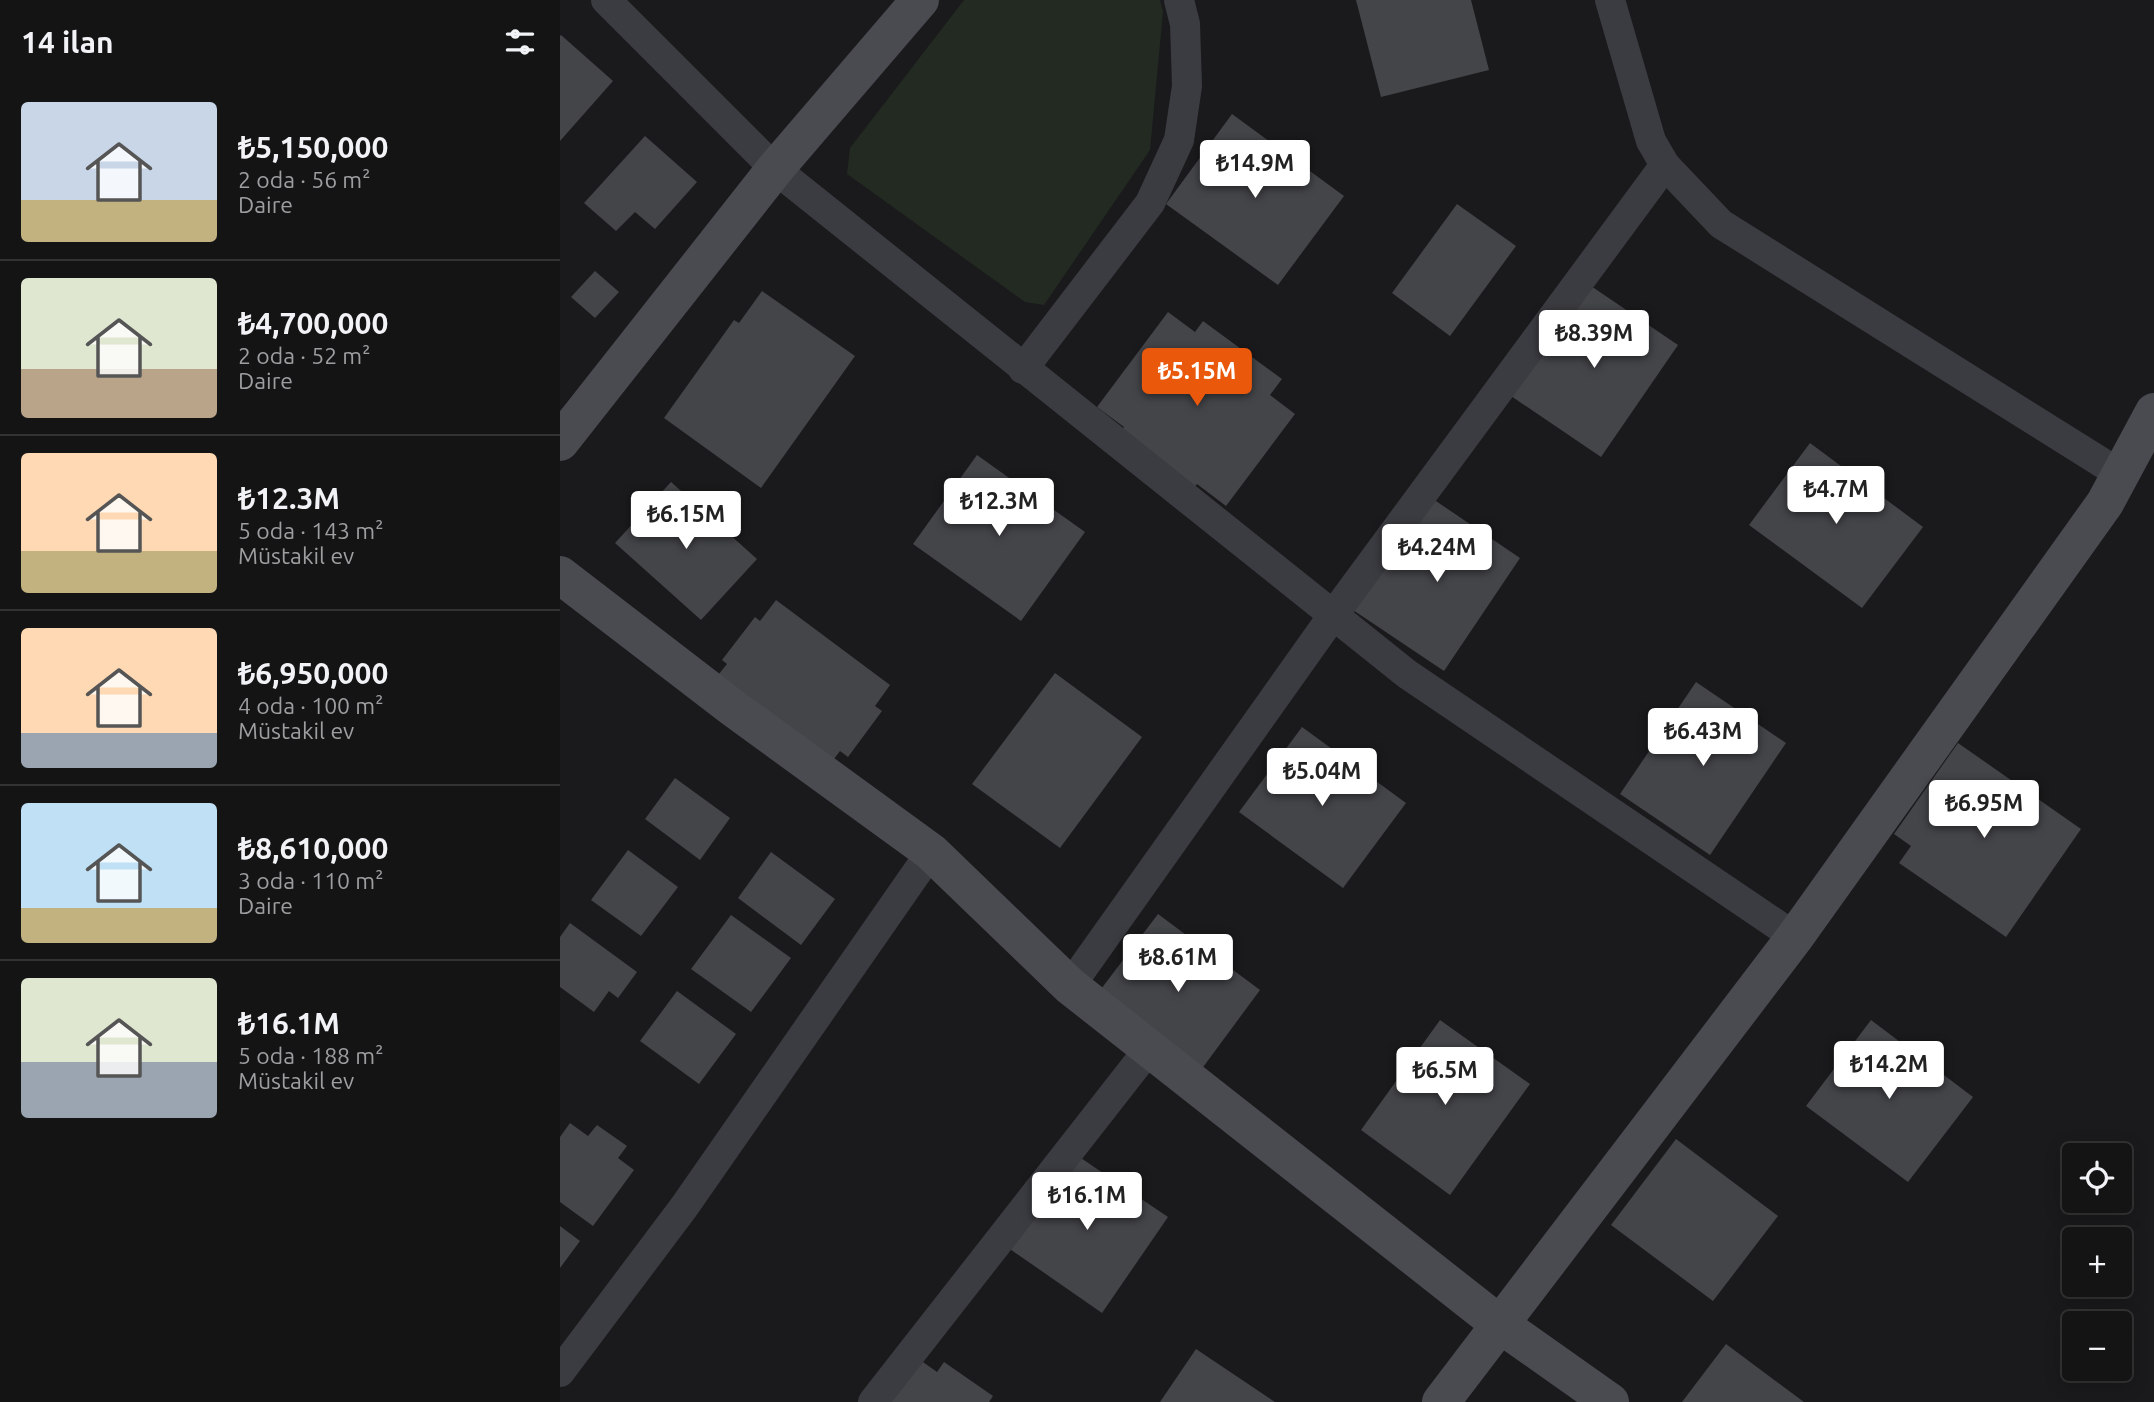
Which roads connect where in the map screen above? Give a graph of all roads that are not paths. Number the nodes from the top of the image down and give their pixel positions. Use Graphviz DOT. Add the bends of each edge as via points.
graph roads {
  1 [pos="606,0"];
  2 [pos="920,0"];
  3 [pos="1179,0"];
  4 [pos="1610,0"];
  5 [pos="1665,165"];
  6 [pos="775,169"];
  7 [pos="1023,369"];
  8 [pos="2154,412"];
  9 [pos="560,442"];
  10 [pos="2120,474"];
  11 [pos="560,575"];
  12 [pos="1334,614"];
  13 [pos="931,852"];
  14 [pos="1795,937"];
  15 [pos="1070,986"];
  16 [pos="1149,1049"];
  17 [pos="1498,1323"];
  18 [pos="560,1372"];
  19 [pos="873,1402"];
  20 [pos="1441,1402"];
  21 [pos="1610,1402"];
  1 -- 6 [label="street"];
  2 -- 6 [label="street"];
  3 -- 7 [label="street" via="1185,24 1187,86 1179,139 1150,203"];
  4 -- 5 [label="street" via="1651,141"];
  5 -- 10 [label="street" via="1721,224"];
  5 -- 12 [label="street"];
  6 -- 7 [label="street"];
  6 -- 9 [label="street"];
  7 -- 12 [label="street"];
  8 -- 10 [label="street"];
  10 -- 14 [label="street" via="2105,503"];
  11 -- 13 [label="street"];
  12 -- 14 [label="street" via="1407,674"];
  12 -- 15 [label="street"];
  13 -- 15 [label="street"];
  13 -- 18 [label="street" via="684,1207"];
  14 -- 17 [label="street"];
  15 -- 16 [label="street"];
  16 -- 17 [label="street"];
  16 -- 19 [label="street"];
  17 -- 20 [label="street"];
  17 -- 21 [label="street"];
}
